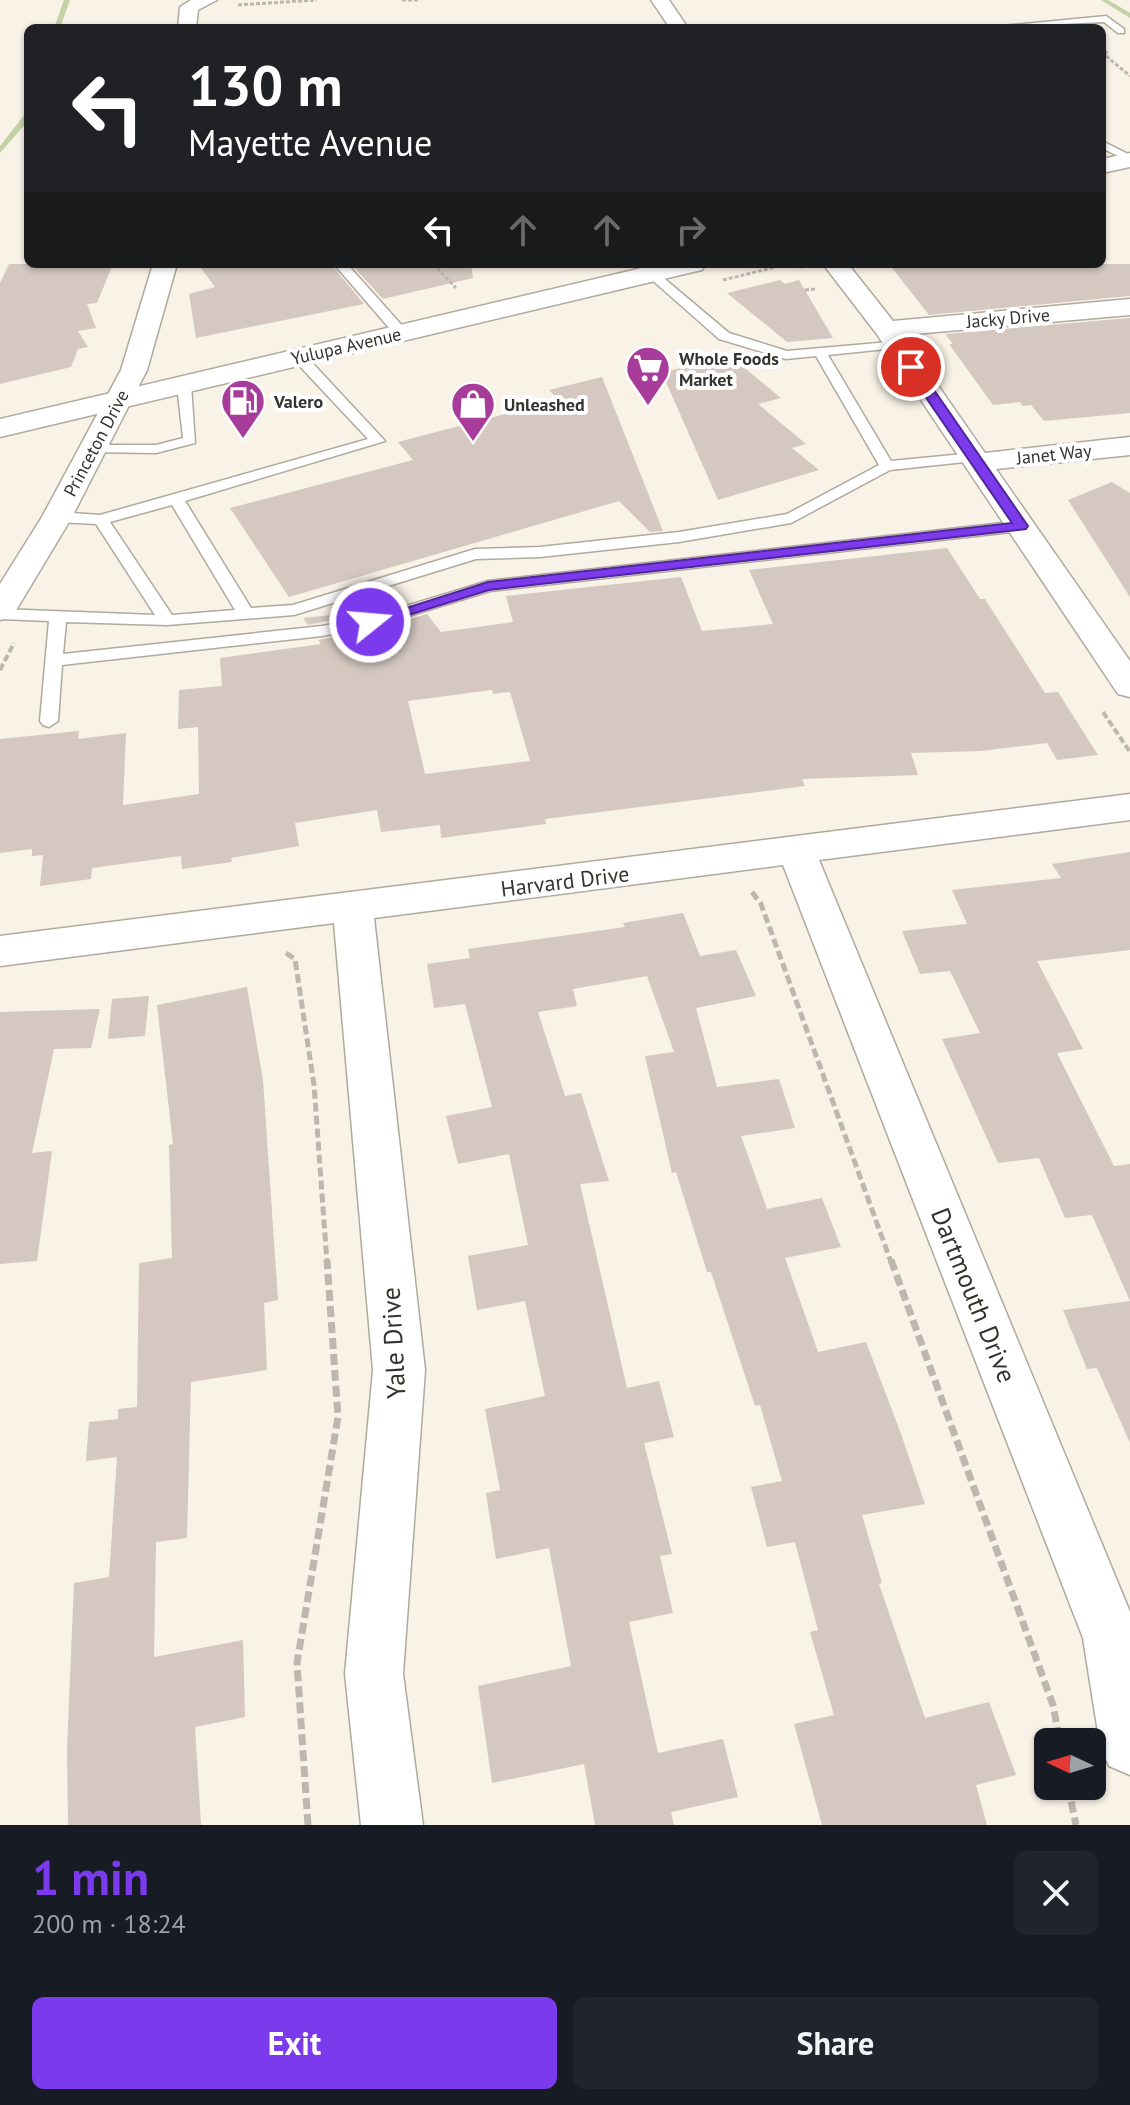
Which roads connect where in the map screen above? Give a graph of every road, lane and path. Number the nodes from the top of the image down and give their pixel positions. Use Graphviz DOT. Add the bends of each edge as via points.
graph roads {
  1 [pos="208,0"];
  2 [pos="317,0"];
  3 [pos="402,0"];
  4 [pos="418,0"];
  5 [pos="688,0"];
  6 [pos="661,1"];
  7 [pos="238,5"];
  8 [pos="187,24"];
  9 [pos="676,24"];
  10 [pos="1039,24"];
  11 [pos="1121,31"];
  12 [pos="1106,146"];
  13 [pos="1130,160"];
  14 [pos="1106,165"];
  15 [pos="164,268"];
  16 [pos="344,268"];
  17 [pos="437,268"];
  18 [pos="838,268"];
  19 [pos="646,269"];
  20 [pos="462,295"];
  21 [pos="1130,307"];
  22 [pos="401,333"];
  23 [pos="891,336"];
  24 [pos="820,352"];
  25 [pos="299,357"];
  26 [pos="184,385"];
  27 [pos="119,400"];
  28 [pos="0,428"];
  29 [pos="1130,446"];
  30 [pos="93,449"];
  31 [pos="976,459"];
  32 [pos="887,466"];
  33 [pos="176,499"];
  34 [pos="57,517"];
  35 [pos="101,520"];
  36 [pos="1021,526"];
  37 [pos="0,612"];
  38 [pos="246,614"];
  39 [pos="58,617"];
  40 [pos="167,620"];
  41 [pos="57,660"];
  42 [pos="1125,671"];
  43 [pos="49,721"];
  44 [pos="1130,807"];
  45 [pos="796,850"];
  46 [pos="739,885"];
  47 [pos="353,908"];
  48 [pos="279,949"];
  49 [pos="0,951"];
  50 [pos="1057,1728"];
  51 [pos="1130,1745"];
  52 [pos="1071,1800"];
  53 [pos="308,1825"];
  54 [pos="392,1825"];
  55 [pos="1076,1825"];
  1 -- 8 [label="street" via="189,7"];
  2 -- 7 [label="path"];
  3 -- 4 [label="path"];
  5 -- 6 [label="street"];
  6 -- 9 [label="street"];
  10 -- 11 [label="lane" via="1106,19"];
  12 -- 13 [label="lane"];
  13 -- 14 [label="street"];
  15 -- 27 [label="street, Princeton Drive" via="134,370"];
  16 -- 22 [label="lane"];
  17 -- 20 [label="path"];
  18 -- 23 [label="street"];
  19 -- 22 [label="street, Yulupa Avenue"];
  19 -- 24 [label="lane" via="724,336 786,355"];
  21 -- 23 [label="street, Jacky Drive"];
  22 -- 25 [label="street, Yulupa Avenue"];
  23 -- 24 [label="lane"];
  23 -- 31 [label="street"];
  24 -- 32 [label="lane"];
  25 -- 26 [label="street, Yulupa Avenue"];
  25 -- 33 [label="lane" via="378,441"];
  26 -- 27 [label="street, Yulupa Avenue"];
  26 -- 30 [label="lane" via="190,440 156,449"];
  27 -- 28 [label="street, Yulupa Avenue"];
  27 -- 30 [label="street, Princeton Drive"];
  29 -- 31 [label="street, Janet Way"];
  30 -- 34 [label="street, Princeton Drive"];
  31 -- 32 [label="lane"];
  31 -- 36 [label="street"];
  32 -- 38 [label="lane" via="791,518 679,537 475,554 294,610"];
  33 -- 35 [label="lane"];
  33 -- 38 [label="lane"];
  34 -- 35 [label="lane"];
  34 -- 37 [label="street, Princeton Drive"];
  35 -- 40 [label="lane"];
  36 -- 41 [label="lane" via="488,586 322,631"];
  36 -- 42 [label="street"];
  37 -- 39 [label="lane"];
  38 -- 40 [label="lane"];
  39 -- 40 [label="lane"];
  39 -- 41 [label="lane"];
  41 -- 43 [label="lane"];
  44 -- 45 [label="street, Harvard Drive"];
  45 -- 47 [label="street, Harvard Drive"];
  45 -- 51 [label="street, Dartmouth Drive" via="1112,1638"];
  46 -- 50 [label="path" via="750,889 761,904"];
  47 -- 49 [label="street, Harvard Drive"];
  47 -- 54 [label="street, Yale Drive" via="399,1370 374,1674"];
  48 -- 53 [label="path" via="295,959 314,1085 338,1417 297,1663"];
  52 -- 55 [label="path"];
}
